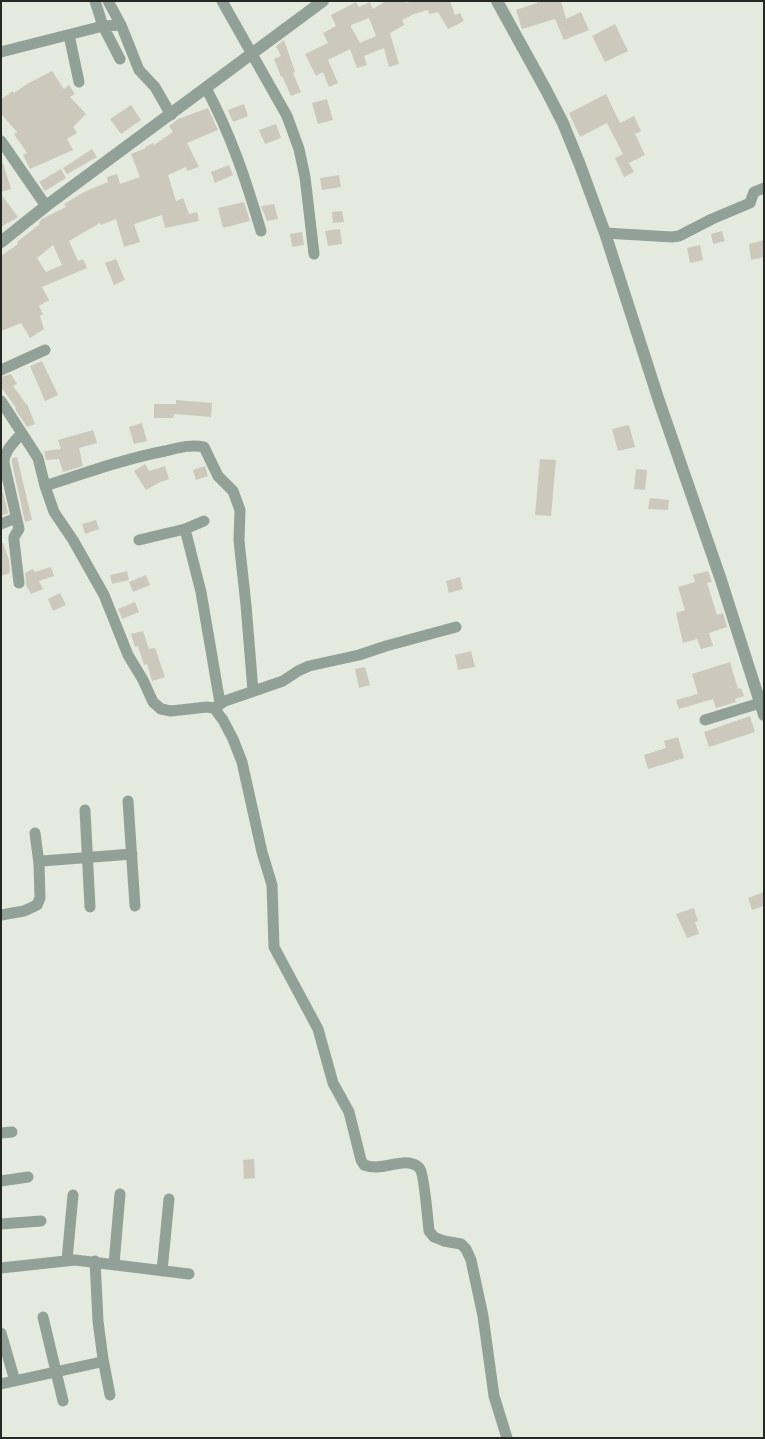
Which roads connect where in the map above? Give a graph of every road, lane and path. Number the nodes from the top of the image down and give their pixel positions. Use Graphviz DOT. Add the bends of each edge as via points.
graph roads {
  1 [pos="95,1"];
  2 [pos="108,1"];
  3 [pos="222,1"];
  4 [pos="323,1"];
  5 [pos="497,1"];
  6 [pos="121,25"];
  7 [pos="103,26"];
  8 [pos="69,35"];
  9 [pos="1,52"];
  10 [pos="252,54"];
  11 [pos="120,59"];
  12 [pos="79,82"];
  13 [pos="206,88"];
  14 [pos="171,115"];
  15 [pos="1,141"];
  16 [pos="764,188"];
  17 [pos="46,206"];
  18 [pos="261,231"];
  19 [pos="605,233"];
  20 [pos="1,242"];
  21 [pos="314,254"];
  22 [pos="45,350"];
  23 [pos="1,370"];
  24 [pos="1,401"];
  25 [pos="21,434"];
  26 [pos="46,486"];
  27 [pos="5,491"];
  28 [pos="16,518"];
  29 [pos="204,521"];
  30 [pos="1,524"];
  31 [pos="185,529"];
  32 [pos="139,540"];
  33 [pos="19,583"];
  34 [pos="456,627"];
  35 [pos="253,692"];
  36 [pos="217,706"];
  37 [pos="763,711"];
  38 [pos="706,720"];
  39 [pos="128,801"];
  40 [pos="86,810"];
  41 [pos="35,833"];
  42 [pos="132,854"];
  43 [pos="88,857"];
  44 [pos="39,864"];
  45 [pos="135,906"];
  46 [pos="90,907"];
  47 [pos="1,915"];
  48 [pos="28,1177"];
  49 [pos="1,1181"];
  50 [pos="120,1194"];
  51 [pos="73,1195"];
  52 [pos="169,1199"];
  53 [pos="41,1221"];
  54 [pos="1,1224"];
  55 [pos="67,1260"];
  56 [pos="95,1261"];
  57 [pos="114,1264"];
  58 [pos="1,1268"];
  59 [pos="162,1271"];
  60 [pos="189,1274"];
  61 [pos="43,1317"];
  62 [pos="1,1333"];
  63 [pos="103,1359"];
  64 [pos="55,1371"];
  65 [pos="15,1381"];
  66 [pos="1,1384"];
  67 [pos="110,1395"];
  68 [pos="63,1400"];
  69 [pos="507,1438"];
  1 -- 7 [label="street"];
  2 -- 6 [label="street"];
  3 -- 10 [label="street"];
  4 -- 10 [label="street"];
  5 -- 19 [label="street" via="563,123"];
  6 -- 7 [label="street"];
  6 -- 14 [label="street" via="139,70 155,87"];
  7 -- 8 [label="street"];
  7 -- 11 [label="street"];
  8 -- 9 [label="street"];
  8 -- 12 [label="street"];
  10 -- 13 [label="street"];
  10 -- 21 [label="street" via="287,116 299,149"];
  13 -- 14 [label="street"];
  13 -- 18 [label="street" via="228,132"];
  14 -- 17 [label="street"];
  15 -- 17 [label="street"];
  16 -- 19 [label="street" via="754,192 750,203 679,236"];
  17 -- 20 [label="street"];
  19 -- 37 [label="street"];
  22 -- 23 [label="street"];
  24 -- 25 [label="street"];
  25 -- 26 [label="street" via="38,458"];
  25 -- 27 [label="street" via="4,458"];
  26 -- 35 [label="street" via="142,456 204,447 218,476 233,492 240,510 239,541"];
  26 -- 36 [label="street" via="54,512 74,540 104,595 128,656 153,702 161,709 171,711"];
  27 -- 28 [label="street"];
  28 -- 30 [label="street"];
  28 -- 33 [label="street" via="19,529 14,541"];
  29 -- 31 [label="street"];
  31 -- 32 [label="street"];
  31 -- 36 [label="street" via="201,592"];
  34 -- 35 [label="street" via="309,666 283,681"];
  35 -- 36 [label="street"];
  36 -- 69 [label="street" via="246,777 272,885 274,947 318,1029 334,1084 349,1112 360,1160 364,1166 372,1168 404,1163 420,1169 424,1178 429,1231 439,1239 461,1244 466,1249 483,1316 494,1396"];
  37 -- 38 [label="street"];
  39 -- 42 [label="street"];
  40 -- 43 [label="street"];
  41 -- 44 [label="street"];
  42 -- 43 [label="street"];
  42 -- 45 [label="street"];
  43 -- 44 [label="street" via="44,860"];
  43 -- 46 [label="street"];
  44 -- 47 [label="street" via="40,898 37,906"];
  48 -- 49 [label="street"];
  50 -- 57 [label="street"];
  51 -- 55 [label="street"];
  52 -- 59 [label="street"];
  53 -- 54 [label="street"];
  55 -- 56 [label="street"];
  55 -- 58 [label="street"];
  56 -- 57 [label="street"];
  56 -- 63 [label="street"];
  57 -- 59 [label="street"];
  59 -- 60 [label="street"];
  61 -- 64 [label="street"];
  62 -- 65 [label="street"];
  63 -- 64 [label="street"];
  63 -- 67 [label="street"];
  64 -- 65 [label="street"];
  64 -- 68 [label="street"];
  65 -- 66 [label="street"];
}
